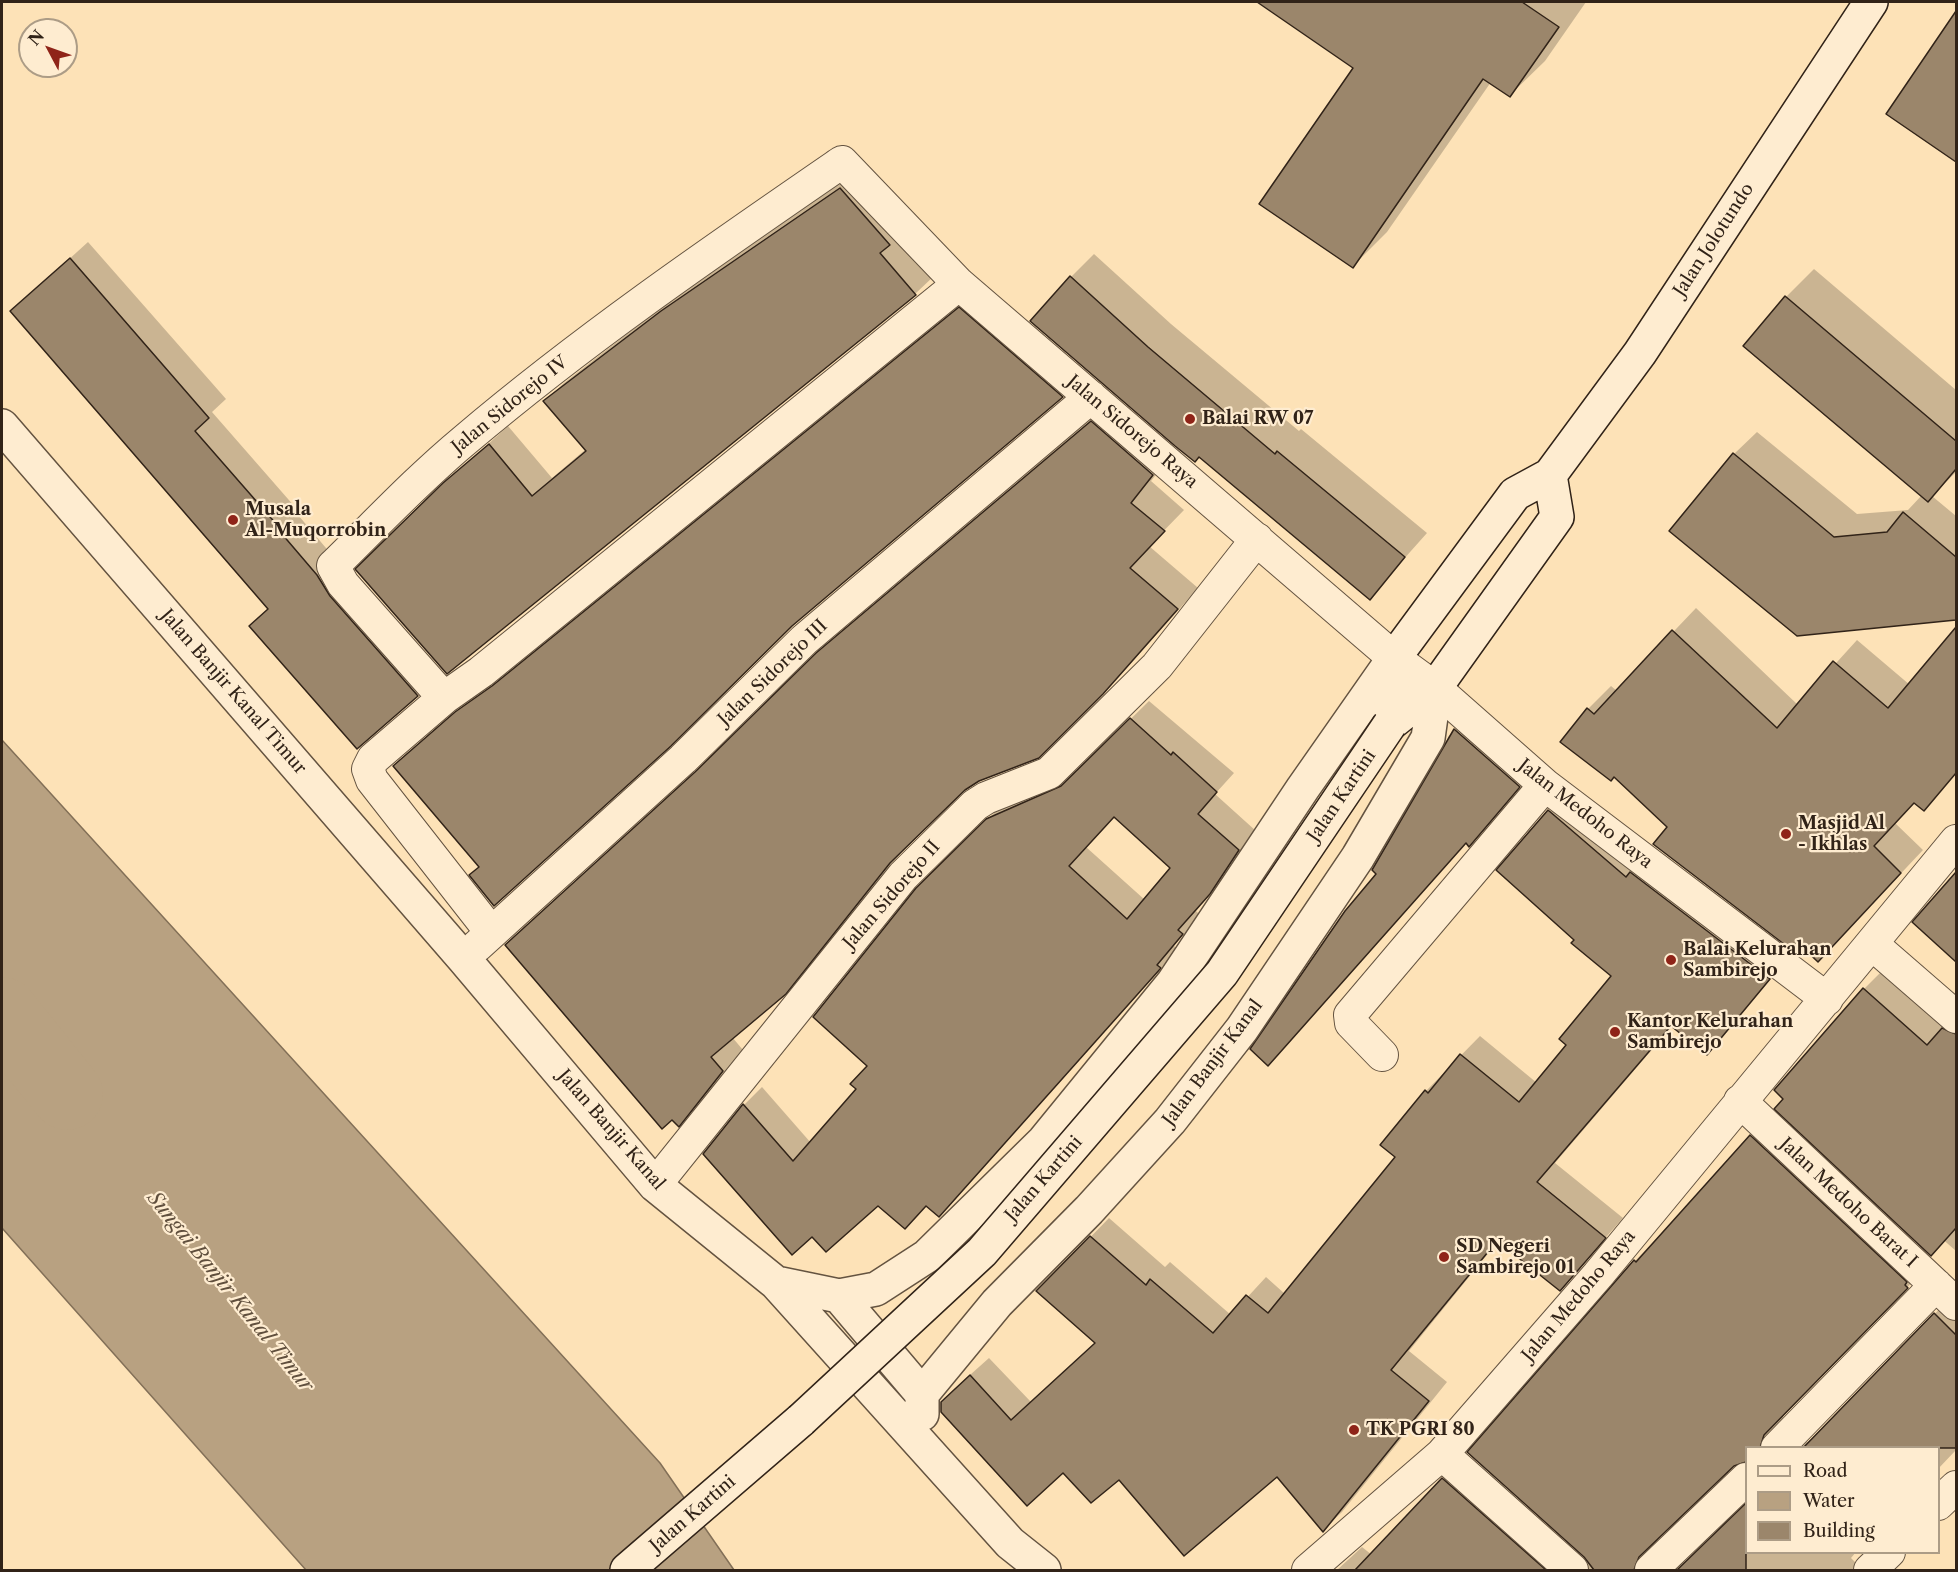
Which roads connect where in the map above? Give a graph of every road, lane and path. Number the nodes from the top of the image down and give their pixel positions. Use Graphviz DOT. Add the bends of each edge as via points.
graph roads {
  1 [pos="1871,2"];
  2 [pos="842,162"];
  3 [pos="959,284"];
  4 [pos="1091,397"];
  5 [pos="2,426"];
  6 [pos="1550,475"];
  7 [pos="1257,539"];
  8 [pos="1394,658"];
  9 [pos="1435,688"];
  10 [pos="444,698"];
  11 [pos="1389,724"];
  12 [pos="1545,785"];
  13 [pos="1956,841"];
  14 [pos="491,932"];
  15 [pos="1872,944"];
  16 [pos="464,958"];
  17 [pos="1827,999"];
  18 [pos="1956,1017"];
  19 [pos="1382,1055"];
  20 [pos="1740,1101"];
  21 [pos="655,1185"];
  22 [pos="776,1283"];
  23 [pos="1946,1295"];
  24 [pos="840,1296"];
  25 [pos="922,1394"];
  26 [pos="920,1446"];
  27 [pos="1779,1446"];
  28 [pos="1442,1454"];
  29 [pos="1745,1480"];
  30 [pos="1956,1487"];
  31 [pos="1940,1502"];
  32 [pos="1887,1554"];
  33 [pos="627,1570"];
  34 [pos="1044,1570"];
  35 [pos="1308,1570"];
  36 [pos="1572,1570"];
  37 [pos="1651,1570"];
  38 [pos="1870,1570"];
  1 -- 6 [label="street, Jalan Jolotundo" via="1640,353"];
  2 -- 3 [label="street, Jalan Sidorejo Raya"];
  2 -- 10 [label="street, Jalan Sidorejo IV" via="550,369 462,442 333,566 343,584"];
  3 -- 4 [label="street, Jalan Sidorejo Raya"];
  3 -- 10 [label="street"];
  4 -- 7 [label="street, Jalan Sidorejo Raya"];
  4 -- 14 [label="street, Jalan Sidorejo III" via="804,640 683,759"];
  5 -- 16 [label="street, Jalan Banjir Kanal Timur"];
  6 -- 8 [label="street, Jalan Jolotundo" via="1515,494"];
  6 -- 9 [label="street" via="1557,517"];
  7 -- 8 [label="street, Jalan Sidorejo Raya"];
  7 -- 21 [label="street, Jalan Sidorejo II" via="1157,666 1049,773 975,805 903,876"];
  8 -- 9 [label="street, Jalan Sidorejo Raya"];
  8 -- 11 [label="street"];
  8 -- 24 [label="street, Jalan Banjir Kanal" via="1173,983 1044,1141 927,1256 876,1289"];
  9 -- 11 [label="street"];
  9 -- 12 [label="street, Jalan Medoho Raya"];
  9 -- 25 [label="street, Jalan Banjir Kanal" via="1428,738 1358,857 1242,1029 1170,1121 997,1303"];
  10 -- 14 [label="street" via="373,759 368,769 372,780"];
  11 -- 33 [label="street, Jalan Kartini, bridge" via="1222,973 982,1252 801,1420"];
  12 -- 17 [label="street, Jalan Medoho Raya"];
  12 -- 19 [label="street" via="1350,1015 1351,1023"];
  13 -- 15 [label="street, Jalan Medoho Raya"];
  14 -- 16 [label="street, Jalan Sidorejo III"];
  15 -- 17 [label="street, Jalan Medoho Raya"];
  15 -- 18 [label="street"];
  16 -- 21 [label="street, Jalan Banjir Kanal"];
  17 -- 20 [label="street, Jalan Medoho Raya"];
  20 -- 23 [label="street, Jalan Medoho Barat I"];
  20 -- 28 [label="street, Jalan Medoho Raya" via="1598,1275"];
  21 -- 22 [label="street, Jalan Banjir Kanal"];
  22 -- 24 [label="street, Jalan Banjir Kanal"];
  22 -- 26 [label="street, Jalan Banjir Kanal"];
  23 -- 27 [label="street"];
  24 -- 25 [label="street"];
  25 -- 26 [label="street"];
  26 -- 34 [label="street, Jalan Banjir Kanal" via="1010,1543"];
  28 -- 35 [label="street, Jalan Medoho Raya"];
  28 -- 36 [label="street"];
  29 -- 37 [label="street"];
  30 -- 31 [label="street"];
  32 -- 38 [label="street"];
}
